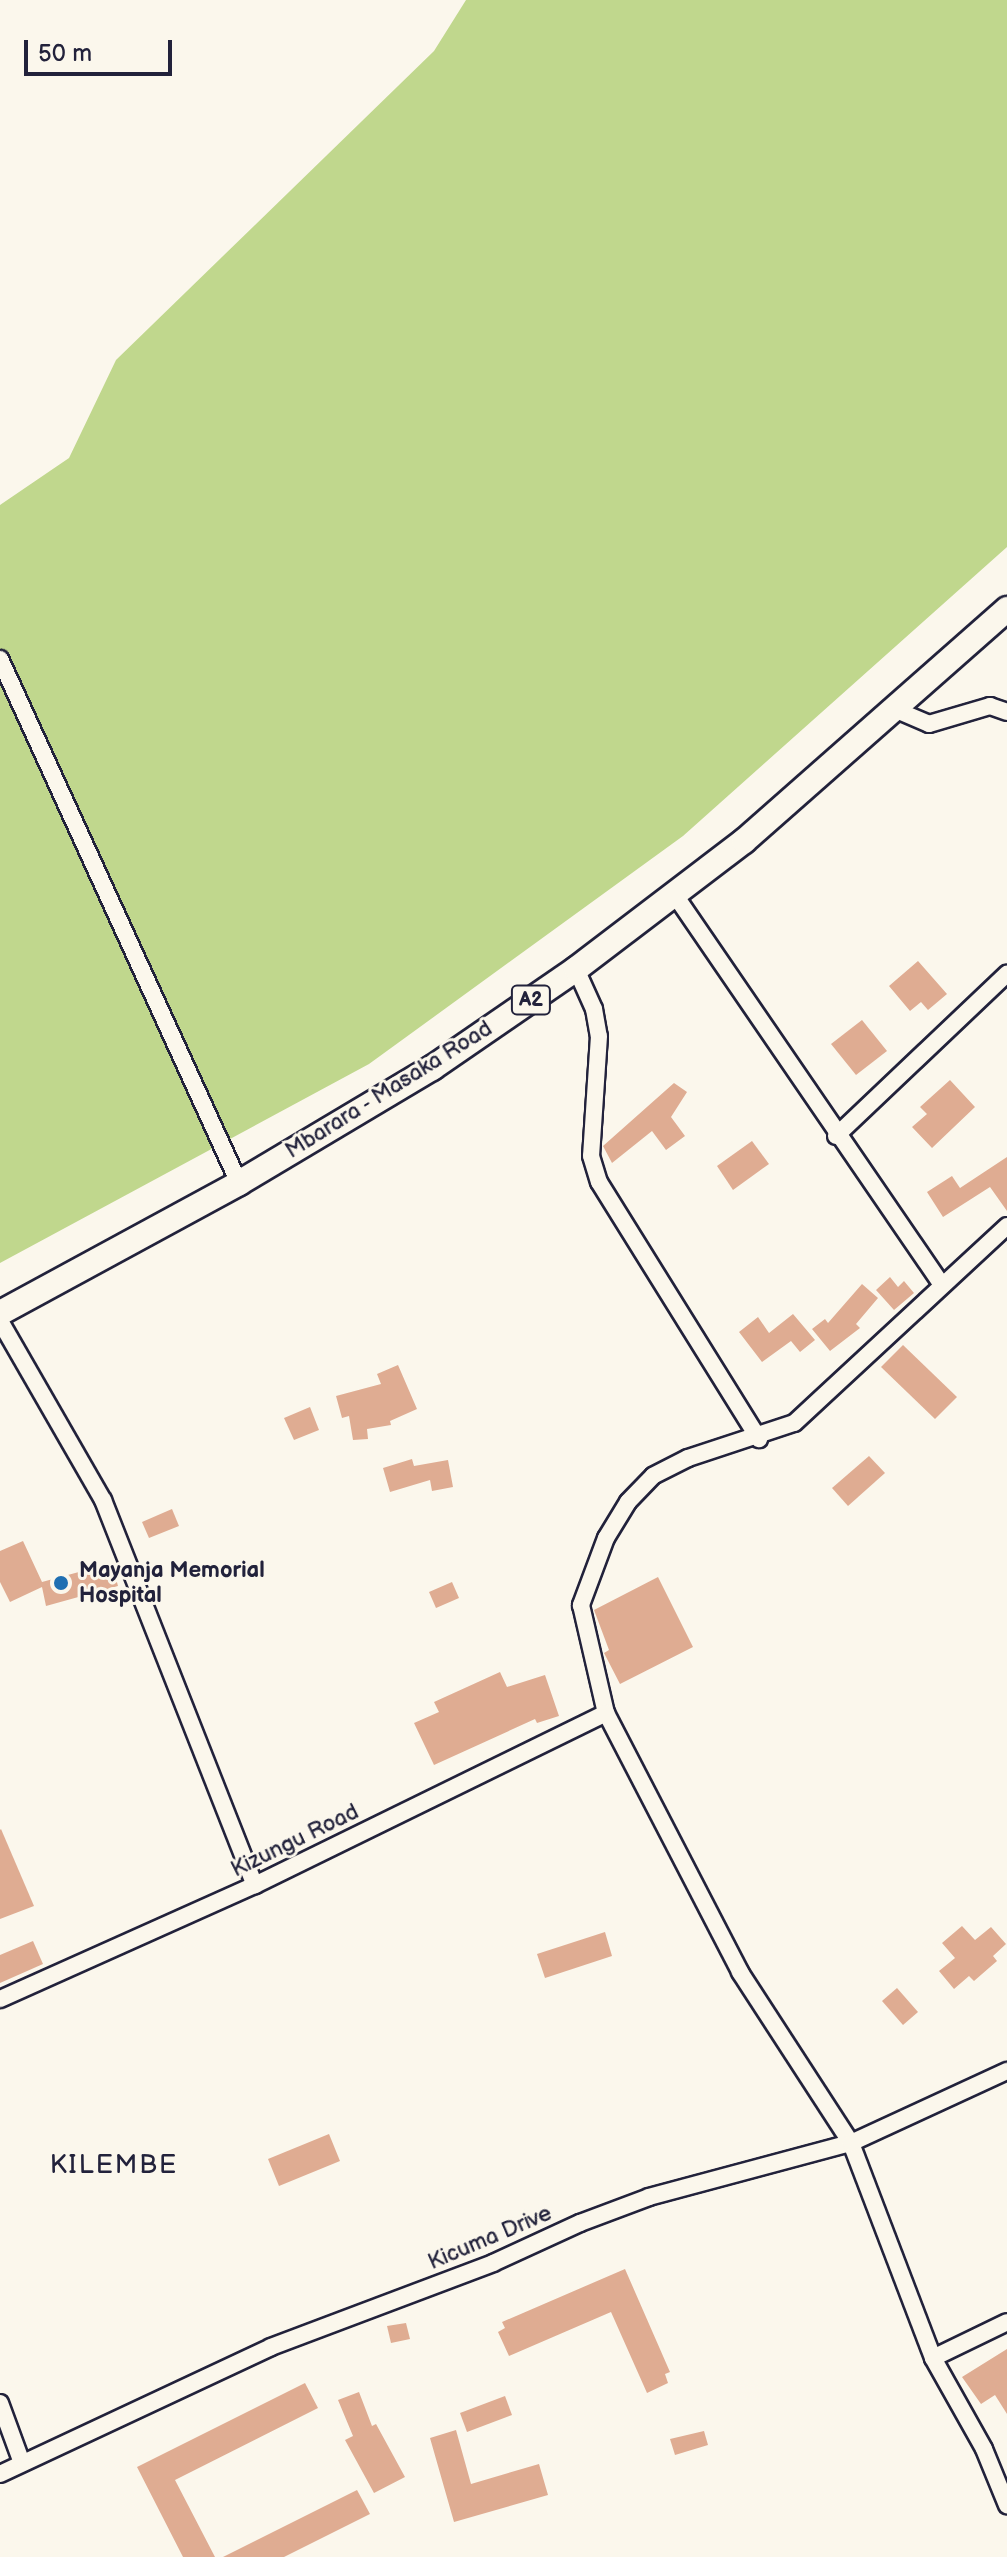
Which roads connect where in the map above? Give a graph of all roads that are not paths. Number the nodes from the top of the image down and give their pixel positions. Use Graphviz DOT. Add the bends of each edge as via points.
graph roads {
  1 [pos="1007,609"];
  2 [pos="0,659"];
  3 [pos="894,709"];
  4 [pos="1007,712"];
  5 [pos="677,898"];
  6 [pos="576,969"];
  7 [pos="1007,974"];
  8 [pos="836,1136"];
  9 [pos="239,1183"];
  10 [pos="1007,1226"];
  11 [pos="942,1285"];
  12 [pos="0,1313"];
  13 [pos="0,1321"];
  14 [pos="759,1439"];
  15 [pos="606,1713"];
  16 [pos="255,1885"];
  17 [pos="0,1999"];
  18 [pos="1007,2071"];
  19 [pos="851,2143"];
  20 [pos="1007,2322"];
  21 [pos="933,2358"];
  22 [pos="0,2403"];
  23 [pos="22,2463"];
  24 [pos="0,2474"];
  25 [pos="1007,2505"];
  1 -- 3 [label="main road, Mbarara - Masaka Road / A2"];
  2 -- 9 [label="street"];
  3 -- 4 [label="street" via="929,724 990,706"];
  3 -- 5 [label="main road, Mbarara - Masaka Road / A2"];
  5 -- 6 [label="main road, Mbarara - Masaka Road / A2"];
  5 -- 8 [label="street"];
  6 -- 9 [label="main road, Mbarara - Masaka Road / A2" via="432,1068"];
  6 -- 14 [label="street" via="594,1009 599,1036 591,1156 599,1182"];
  7 -- 8 [label="street"];
  8 -- 11 [label="street"];
  9 -- 12 [label="main road, Mbarara - Masaka Road / A2"];
  10 -- 11 [label="street"];
  11 -- 14 [label="street" via="794,1423"];
  13 -- 16 [label="street" via="103,1500"];
  14 -- 15 [label="street" via="688,1458 653,1476 628,1502 606,1538 581,1605"];
  15 -- 16 [label="street, Kizungu Road"];
  15 -- 19 [label="street" via="733,1959"];
  16 -- 17 [label="street, Kizungu Road"];
  18 -- 19 [label="street, Kicuma Drive"];
  19 -- 21 [label="street"];
  19 -- 23 [label="street, Kicuma Drive" via="649,2197 271,2347"];
  20 -- 21 [label="street"];
  21 -- 25 [label="street" via="984,2449"];
  22 -- 23 [label="street"];
  23 -- 24 [label="street, Kicuma Drive"];
}
